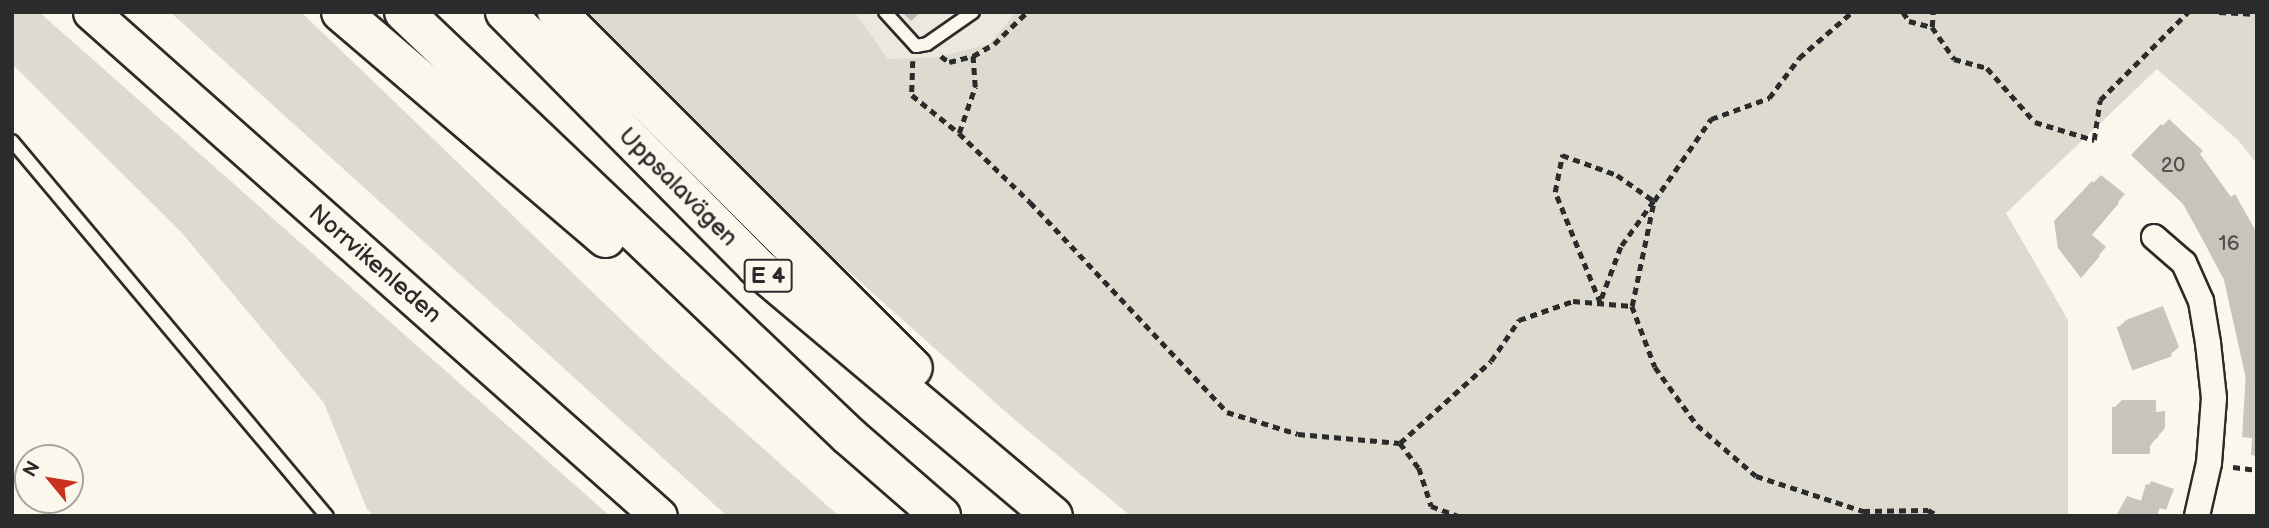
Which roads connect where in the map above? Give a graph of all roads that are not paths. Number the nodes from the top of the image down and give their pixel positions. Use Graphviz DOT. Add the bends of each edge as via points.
graph roads {
  1 [pos="91,12"];
  2 [pos="341,12"];
  3 [pos="404,12"];
  4 [pos="505,12"];
  5 [pos="556,12"];
  6 [pos="885,12"];
  7 [pos="973,12"];
  8 [pos="12,141"];
  9 [pos="2154,237"];
  10 [pos="849,436"];
  11 [pos="327,516"];
  12 [pos="659,516"];
  13 [pos="941,516"];
  14 [pos="1053,516"];
  15 [pos="1060,516"];
  16 [pos="2197,516"];
  1 -- 12 [label="main road, Norrvikenleden"];
  2 -- 10 [label="highway" via="680,300"];
  3 -- 10 [label="highway, E 4"];
  4 -- 14 [label="highway, Uppsalavägen / E 4" via="756,266"];
  5 -- 15 [label="highway"];
  6 -- 7 [label="lane" via="922,45"];
  8 -- 11 [label="lane"];
  9 -- 16 [label="street" via="2184,263 2201,301 2208,343 2214,398 2209,464"];
  10 -- 13 [label="highway, E 4"];
}
